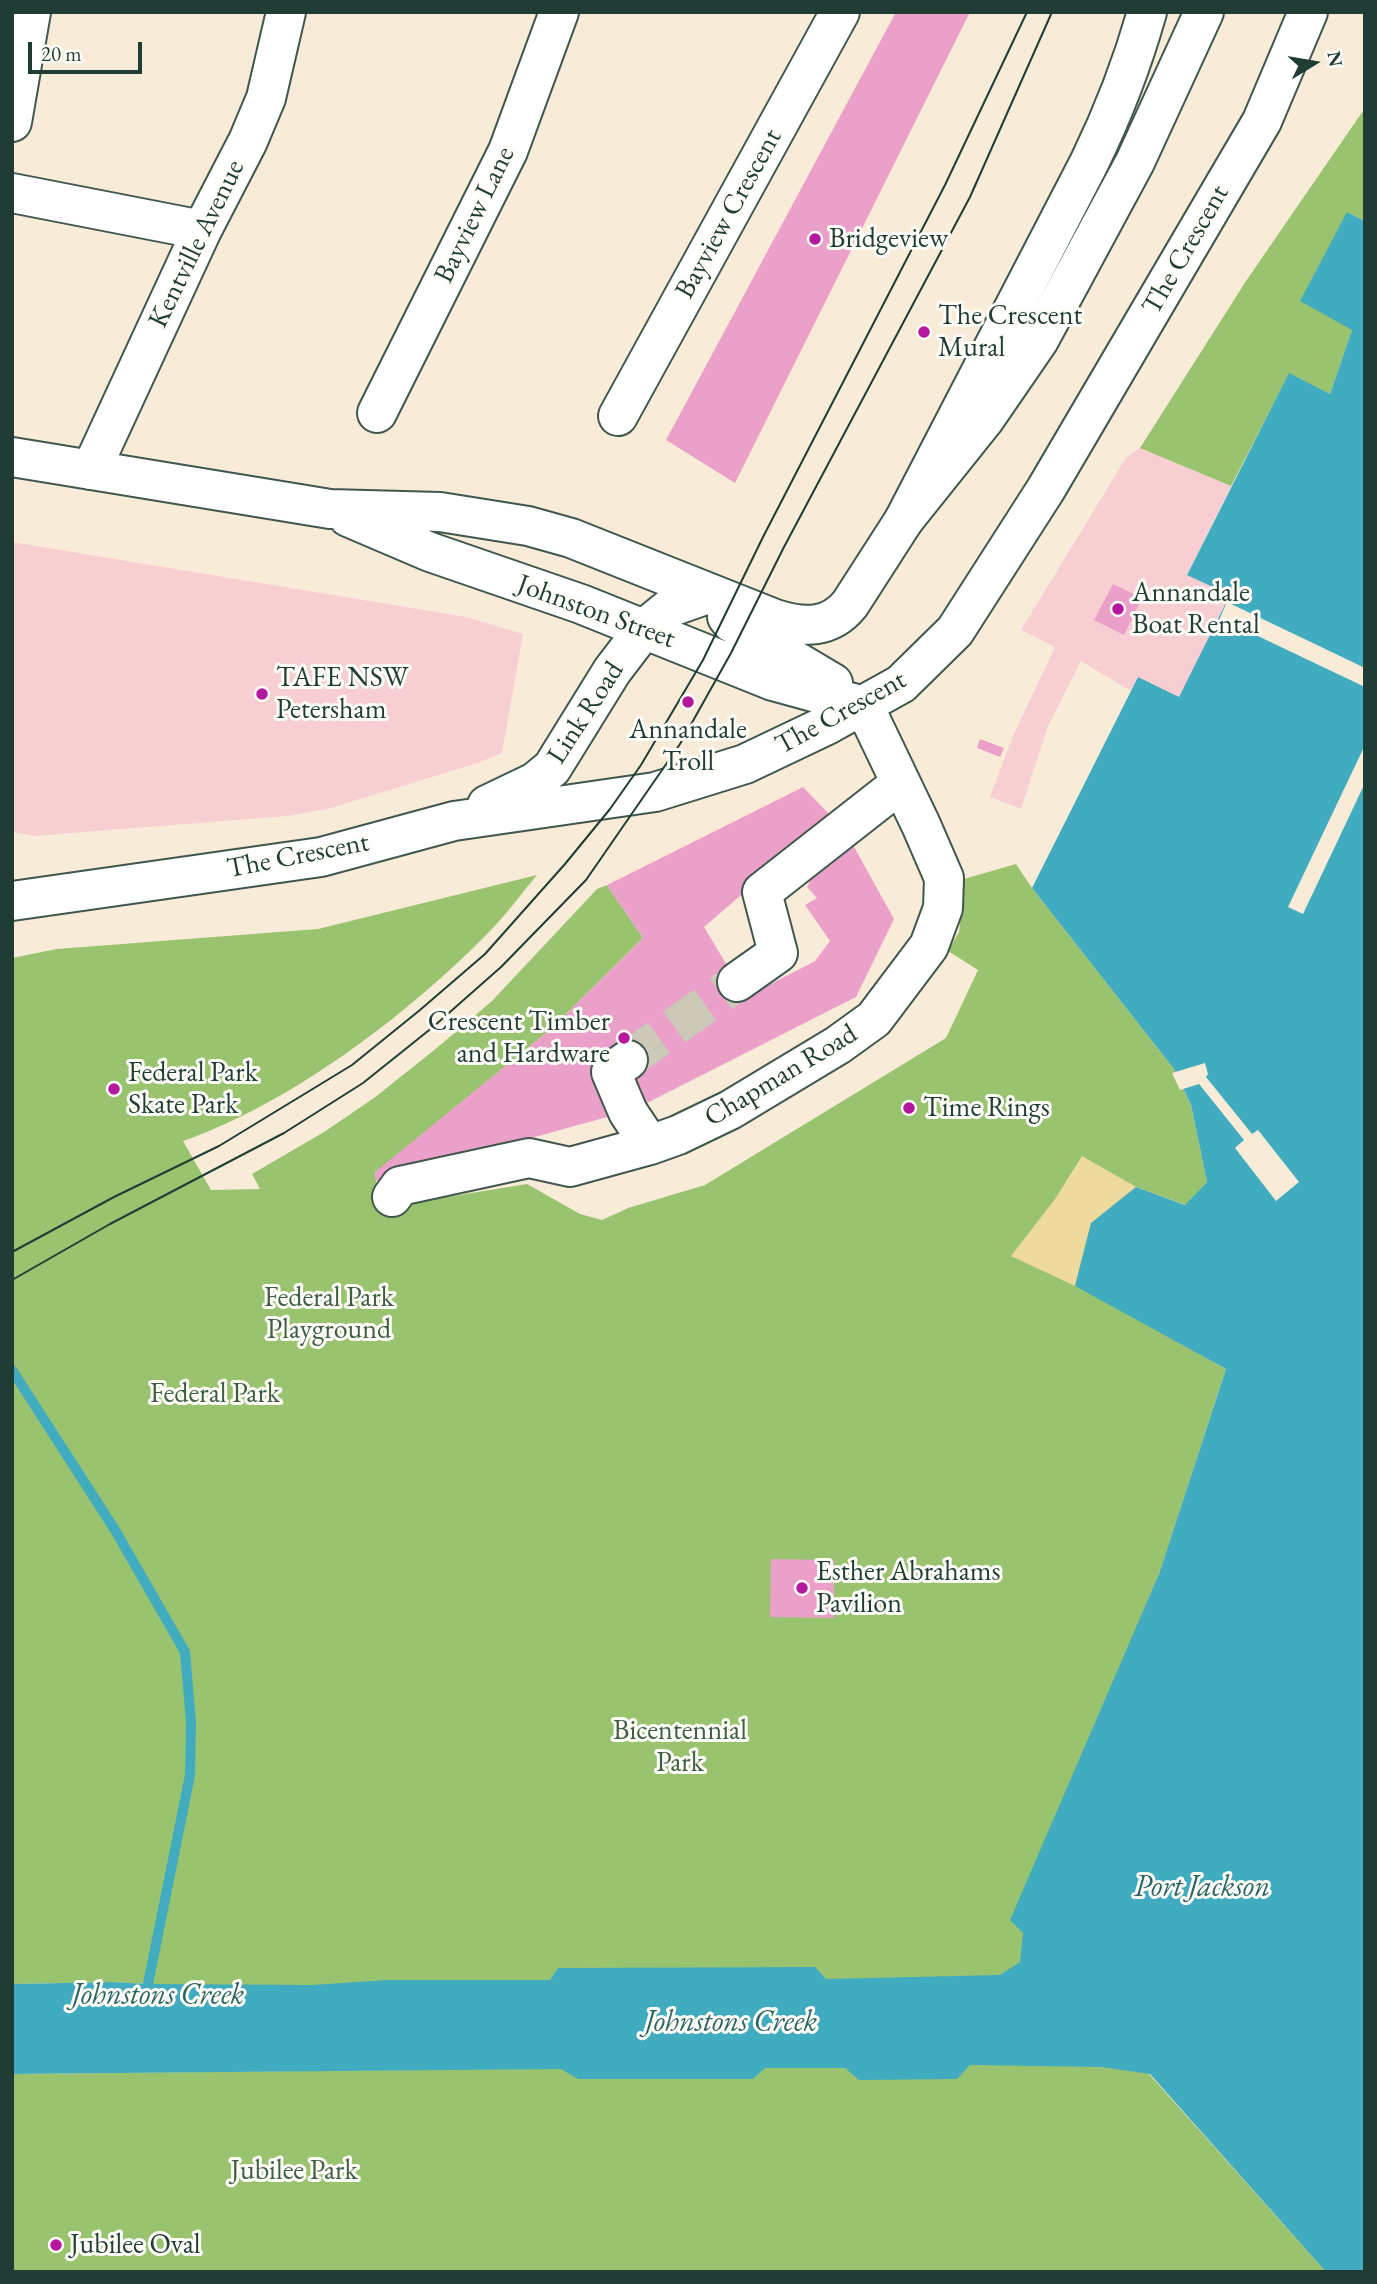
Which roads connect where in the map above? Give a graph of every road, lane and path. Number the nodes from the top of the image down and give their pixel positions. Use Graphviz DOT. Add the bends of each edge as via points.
graph roads {
  1 [pos="32,12"];
  2 [pos="286,12"];
  3 [pos="559,12"];
  4 [pos="841,12"];
  5 [pos="1147,12"];
  6 [pos="1204,12"];
  7 [pos="1308,12"];
  8 [pos="12,122"];
  9 [pos="12,193"];
  10 [pos="202,230"];
  11 [pos="377,413"];
  12 [pos="618,415"];
  13 [pos="12,457"];
  14 [pos="90,470"];
  15 [pos="330,509"];
  16 [pos="904,520"];
  17 [pos="708,594"];
  18 [pos="644,629"];
  19 [pos="864,706"];
  20 [pos="901,783"];
  21 [pos="454,821"];
  22 [pos="18,895"];
  23 [pos="737,982"];
  24 [pos="628,1060"];
  25 [pos="650,1145"];
  26 [pos="392,1197"];
  1 -- 8 [label="main road"];
  2 -- 10 [label="main road, Kentville Avenue" via="266,98"];
  3 -- 11 [label="main road, Bayview Lane" via="508,151"];
  4 -- 12 [label="main road, Bayview Crescent"];
  5 -- 16 [label="main road" via="1128,73 1090,163"];
  6 -- 16 [label="main road" via="1135,162 1039,340 984,420"];
  7 -- 19 [label="main road, The Crescent" via="1262,121 977,599 934,653 901,684"];
  9 -- 10 [label="main road"];
  10 -- 14 [label="main road, Kentville Avenue"];
  13 -- 14 [label="main road, Johnston Street"];
  14 -- 15 [label="main road, Johnston Street"];
  15 -- 17 [label="main road, Johnston Street" via="440,512 528,526 571,538"];
  15 -- 18 [label="main road, Johnston Street" via="430,552"];
  16 -- 17 [label="main road, Johnston Street" via="850,604 830,622 791,624"];
  17 -- 18 [label="main road, Link Road" via="671,607"];
  17 -- 19 [label="main road" via="732,623"];
  18 -- 19 [label="main road, Johnston Street" via="773,681"];
  18 -- 21 [label="main road, Link Road" via="612,671 552,768 535,782"];
  19 -- 20 [label="main road, Chapman Road"];
  19 -- 21 [label="main road, The Crescent" via="745,764 680,786"];
  20 -- 23 [label="main road" via="762,892 778,953"];
  20 -- 25 [label="main road, Chapman Road" via="944,878 943,908 929,947 874,1019 838,1045 730,1110"];
  21 -- 22 [label="main road, The Crescent" via="321,857"];
  24 -- 25 [label="main road" via="611,1072"];
  25 -- 26 [label="main road, Chapman Road" via="570,1167 529,1158 400,1186"];
}
